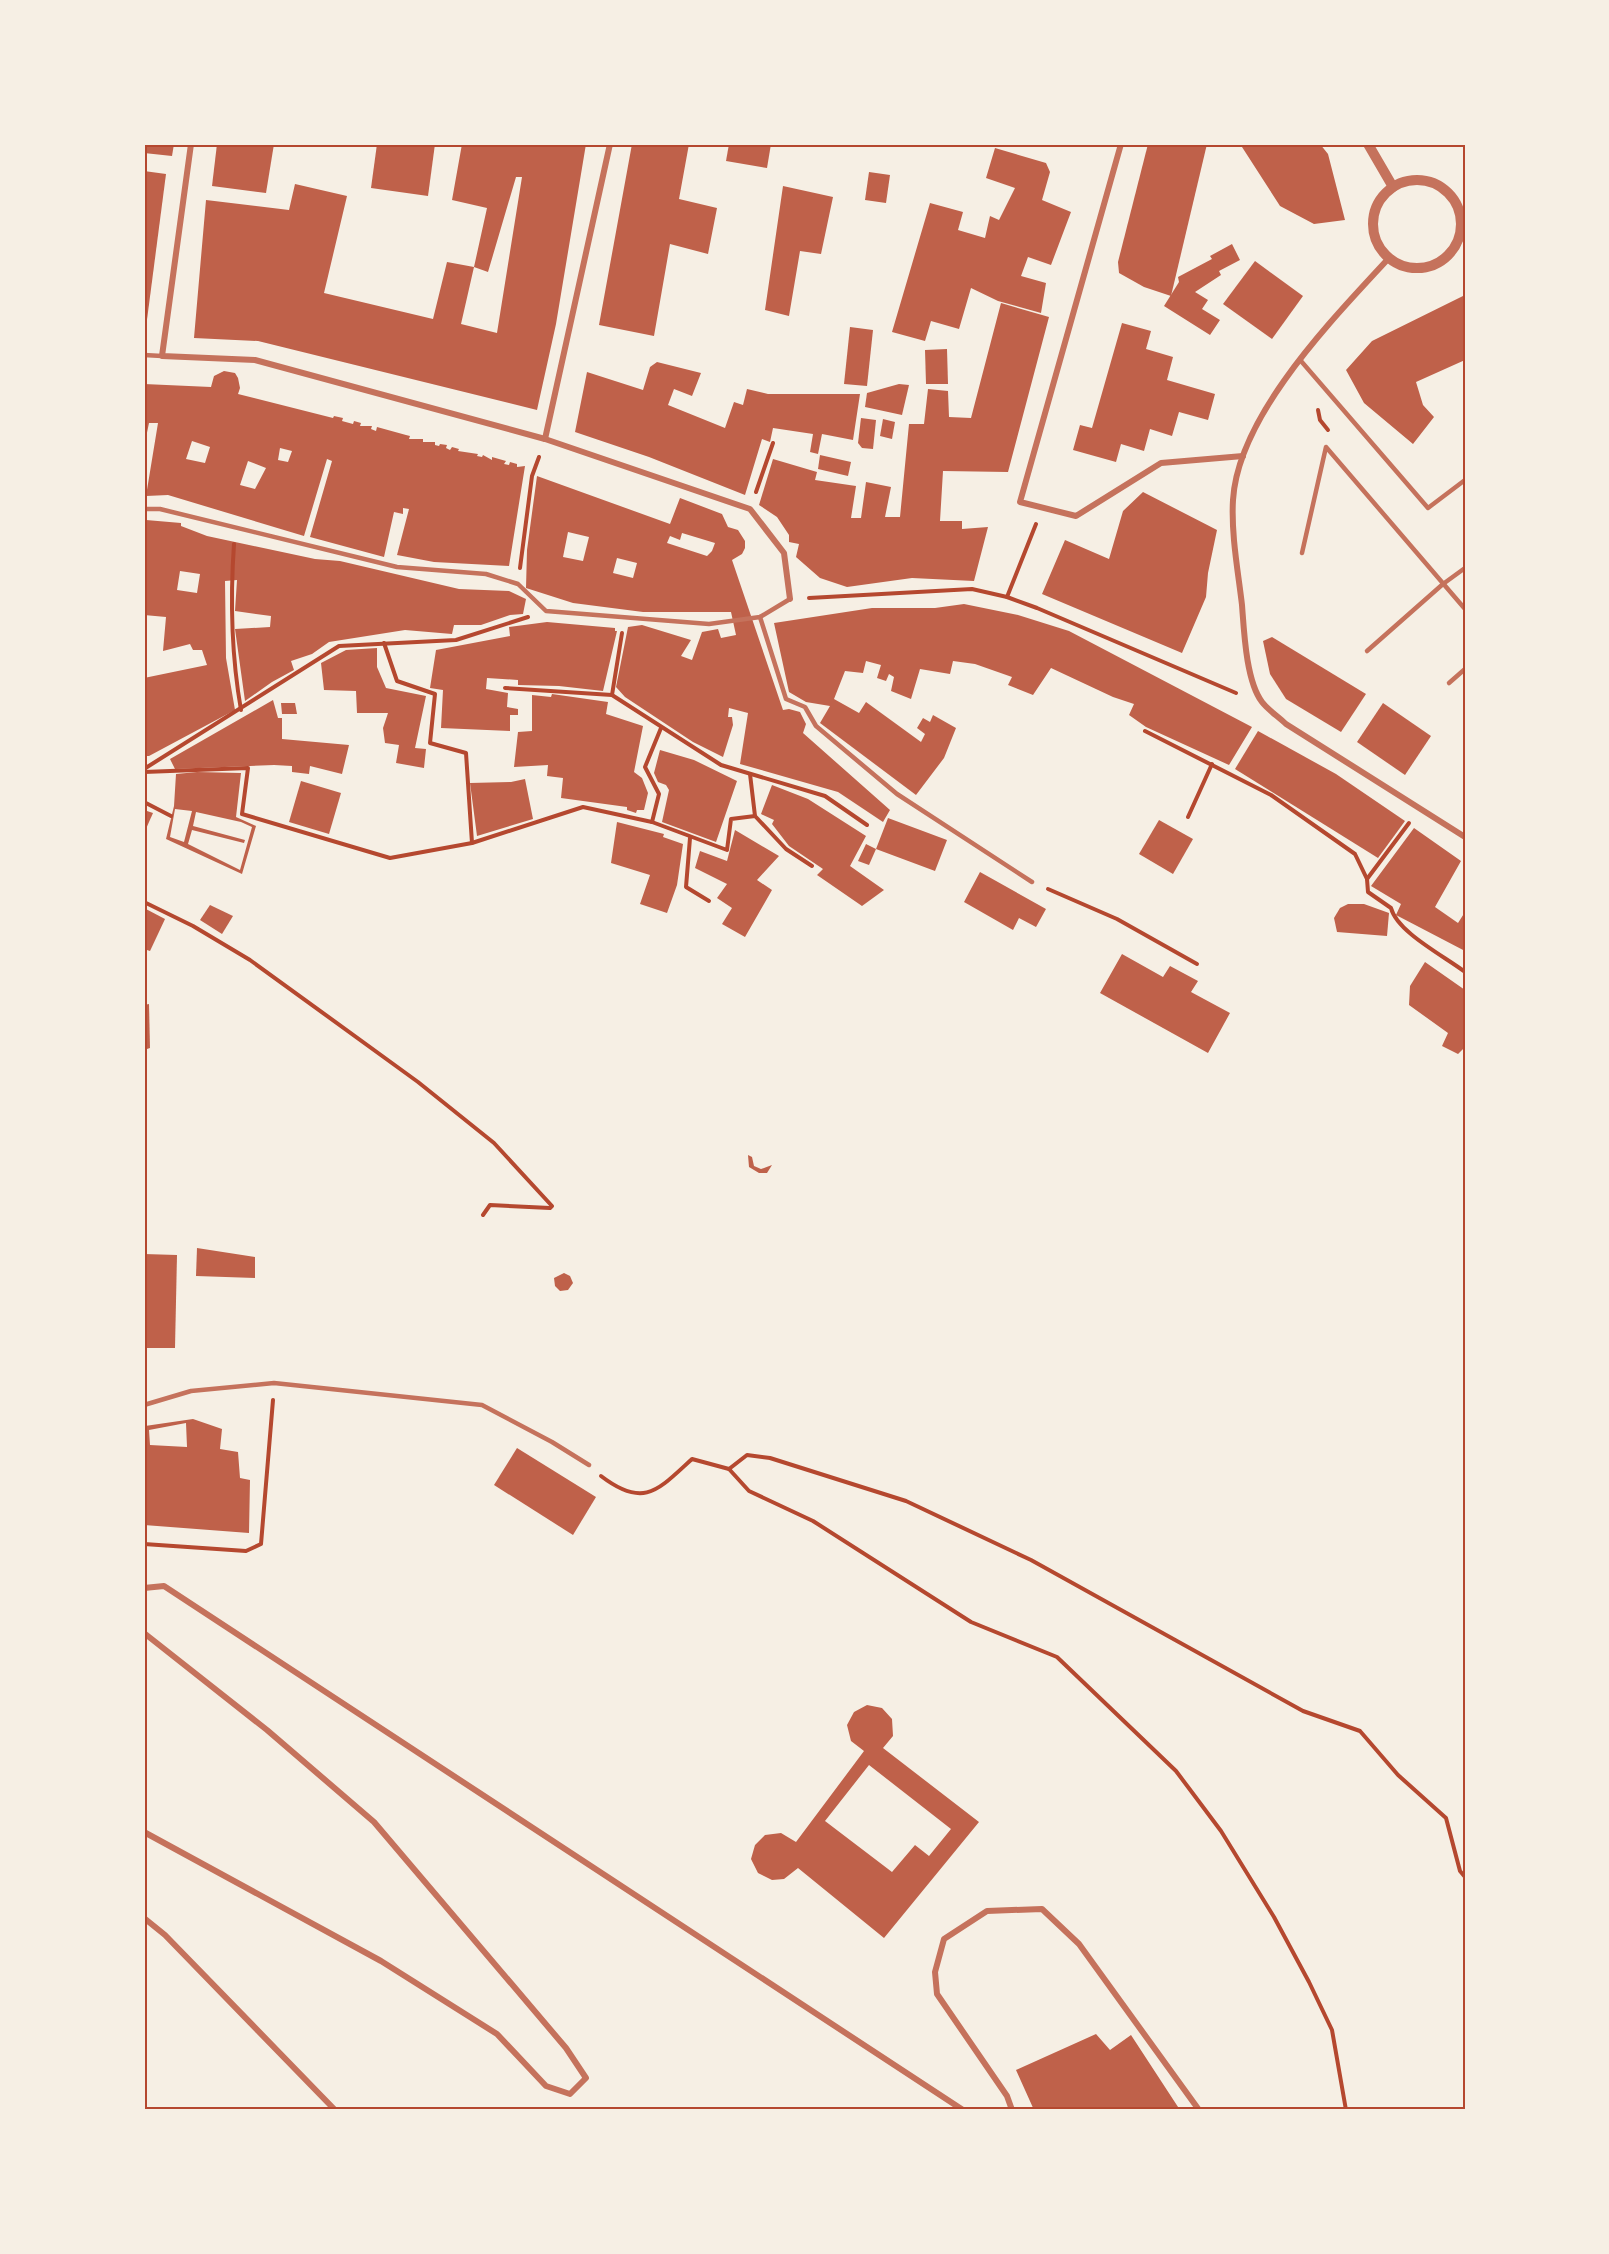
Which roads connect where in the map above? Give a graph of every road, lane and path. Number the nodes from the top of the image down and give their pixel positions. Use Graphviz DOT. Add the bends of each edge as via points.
graph roads {
  1 [pos="191,144"];
  2 [pos="610,144"];
  3 [pos="1121,144"];
  4 [pos="1368,144"];
  5 [pos="1393,187"];
  6 [pos="1463,228"];
  7 [pos="1388,258"];
  8 [pos="144,355"];
  9 [pos="162,356"];
  10 [pos="1301,361"];
  11 [pos="545,440"];
  12 [pos="773,443"];
  13 [pos="1243,456"];
  14 [pos="1465,480"];
  15 [pos="1042,507"];
  16 [pos="144,509"];
  17 [pos="750,509"];
  18 [pos="234,528"];
  19 [pos="1302,553"];
  20 [pos="1465,568"];
  21 [pos="518,584"];
  22 [pos="1443,584"];
  23 [pos="1007,597"];
  24 [pos="790,599"];
  25 [pos="1465,609"];
  26 [pos="546,611"];
  27 [pos="625,616"];
  28 [pos="760,616"];
  29 [pos="384,643"];
  30 [pos="1368,651"];
  31 [pos="1465,669"];
  32 [pos="1449,683"];
  33 [pos="505,688"];
  34 [pos="612,695"];
  35 [pos="1262,702"];
  36 [pos="241,710"];
  37 [pos="661,728"];
  38 [pos="1145,731"];
  39 [pos="1212,764"];
  40 [pos="144,770"];
  41 [pos="750,774"];
  42 [pos="144,802"];
  43 [pos="1420,808"];
  44 [pos="171,816"];
  45 [pos="755,816"];
  46 [pos="1188,817"];
  47 [pos="652,822"];
  48 [pos="867,825"];
  49 [pos="1465,837"];
  50 [pos="690,838"];
  51 [pos="472,843"];
  52 [pos="812,866"];
  53 [pos="1367,879"];
  54 [pos="1032,882"];
  55 [pos="708,901"];
  56 [pos="144,902"];
  57 [pos="1197,964"];
  58 [pos="1465,972"];
  59 [pos="483,1215"];
  60 [pos="274,1383"];
  61 [pos="144,1405"];
  62 [pos="588,1465"];
  63 [pos="729,1469"];
  64 [pos="144,1544"];
  65 [pos="144,1588"];
  66 [pos="144,1633"];
  67 [pos="144,1832"];
  68 [pos="1465,1877"];
  69 [pos="144,1918"];
  70 [pos="335,2110"];
  71 [pos="963,2110"];
  72 [pos="1012,2110"];
  73 [pos="1199,2110"];
  74 [pos="1346,2110"];
  1 -- 9 [label="street"];
  2 -- 11 [label="street"];
  3 -- 15 [label="street" via="1020,502"];
  4 -- 5 [label="street"];
  5 -- 6 [label="street" via="1420,180 1446,190 1458,207"];
  5 -- 7 [label="street" via="1381,198 1374,213 1373,230 1378,246"];
  6 -- 7 [label="street" via="1456,246 1443,261 1425,268 1405,268"];
  7 -- 10 [label="street"];
  8 -- 9 [label="lane"];
  9 -- 11 [label="street" via="255,360"];
  10 -- 13 [label="street" via="1263,412"];
  10 -- 14 [label="lane" via="1428,508"];
  11 -- 17 [label="street"];
  11 -- 21 [label="path" via="532,476"];
  12 -- 17 [label="path"];
  13 -- 15 [label="street" via="1161,463 1076,516"];
  13 -- 35 [label="street" via="1233,499 1236,546 1251,674"];
  15 -- 23 [label="path"];
  16 -- 18 [label="lane"];
  17 -- 24 [label="street" via="784,553"];
  18 -- 21 [label="lane" via="397,567 486,574"];
  18 -- 36 [label="path" via="230,609 232,659"];
  19 -- 22 [label="lane" via="1326,447"];
  20 -- 22 [label="lane"];
  21 -- 26 [label="lane"];
  22 -- 25 [label="lane"];
  22 -- 30 [label="lane"];
  23 -- 24 [label="path" via="972,589"];
  23 -- 35 [label="path" via="1210,684"];
  24 -- 28 [label="lane"];
  26 -- 27 [label="lane"];
  26 -- 29 [label="path" via="456,640"];
  27 -- 28 [label="lane" via="709,624"];
  27 -- 34 [label="path"];
  28 -- 54 [label="lane" via="786,699 805,707 816,726 897,794"];
  29 -- 36 [label="path" via="339,646"];
  29 -- 51 [label="path" via="397,681 435,694 430,743 466,753"];
  31 -- 32 [label="lane"];
  33 -- 34 [label="path"];
  34 -- 37 [label="path"];
  35 -- 43 [label="street" via="1286,724"];
  36 -- 40 [label="path"];
  37 -- 41 [label="path" via="721,765"];
  37 -- 47 [label="path" via="645,767 659,794"];
  38 -- 39 [label="path"];
  39 -- 46 [label="path"];
  39 -- 53 [label="path" via="1271,795 1355,854"];
  40 -- 51 [label="path" via="248,768 242,814 390,858"];
  41 -- 45 [label="path"];
  41 -- 48 [label="path" via="825,796"];
  42 -- 44 [label="path"];
  43 -- 49 [label="street"];
  43 -- 53 [label="path"];
  45 -- 50 [label="path" via="731,819 727,850"];
  45 -- 52 [label="path" via="786,849"];
  47 -- 50 [label="path"];
  47 -- 51 [label="path" via="583,807"];
  50 -- 55 [label="path" via="686,887"];
  53 -- 58 [label="path" via="1368,892 1391,908 1394,919"];
  54 -- 57 [label="path" via="1117,919"];
  56 -- 59 [label="path" via="250,960 418,1082 494,1143 552,1206 490,1205"];
  60 -- 61 [label="lane" via="191,1391"];
  60 -- 62 [label="lane" via="482,1405"];
  60 -- 64 [label="path" via="261,1544 246,1551"];
  62 -- 63 [label="path" via="610,1482 644,1495 666,1483 692,1459"];
  63 -- 68 [label="path" via="747,1455 770,1458 906,1501 1031,1560 1303,1711 1360,1731 1398,1775 1446,1818"];
  63 -- 74 [label="path" via="749,1491 813,1521 971,1622 1057,1657 1176,1771 1221,1831 1309,1982 1332,2030"];
  65 -- 71 [label="street" via="164,1586"];
  66 -- 67 [label="street" via="267,1730 374,1822 567,2048 586,2078 570,2094 546,2086 497,2034 381,1961"];
  69 -- 70 [label="street"];
  72 -- 73 [label="street" via="1007,2096 937,1994 935,1972 944,1939 987,1911 1042,1909 1078,1944"];
}
